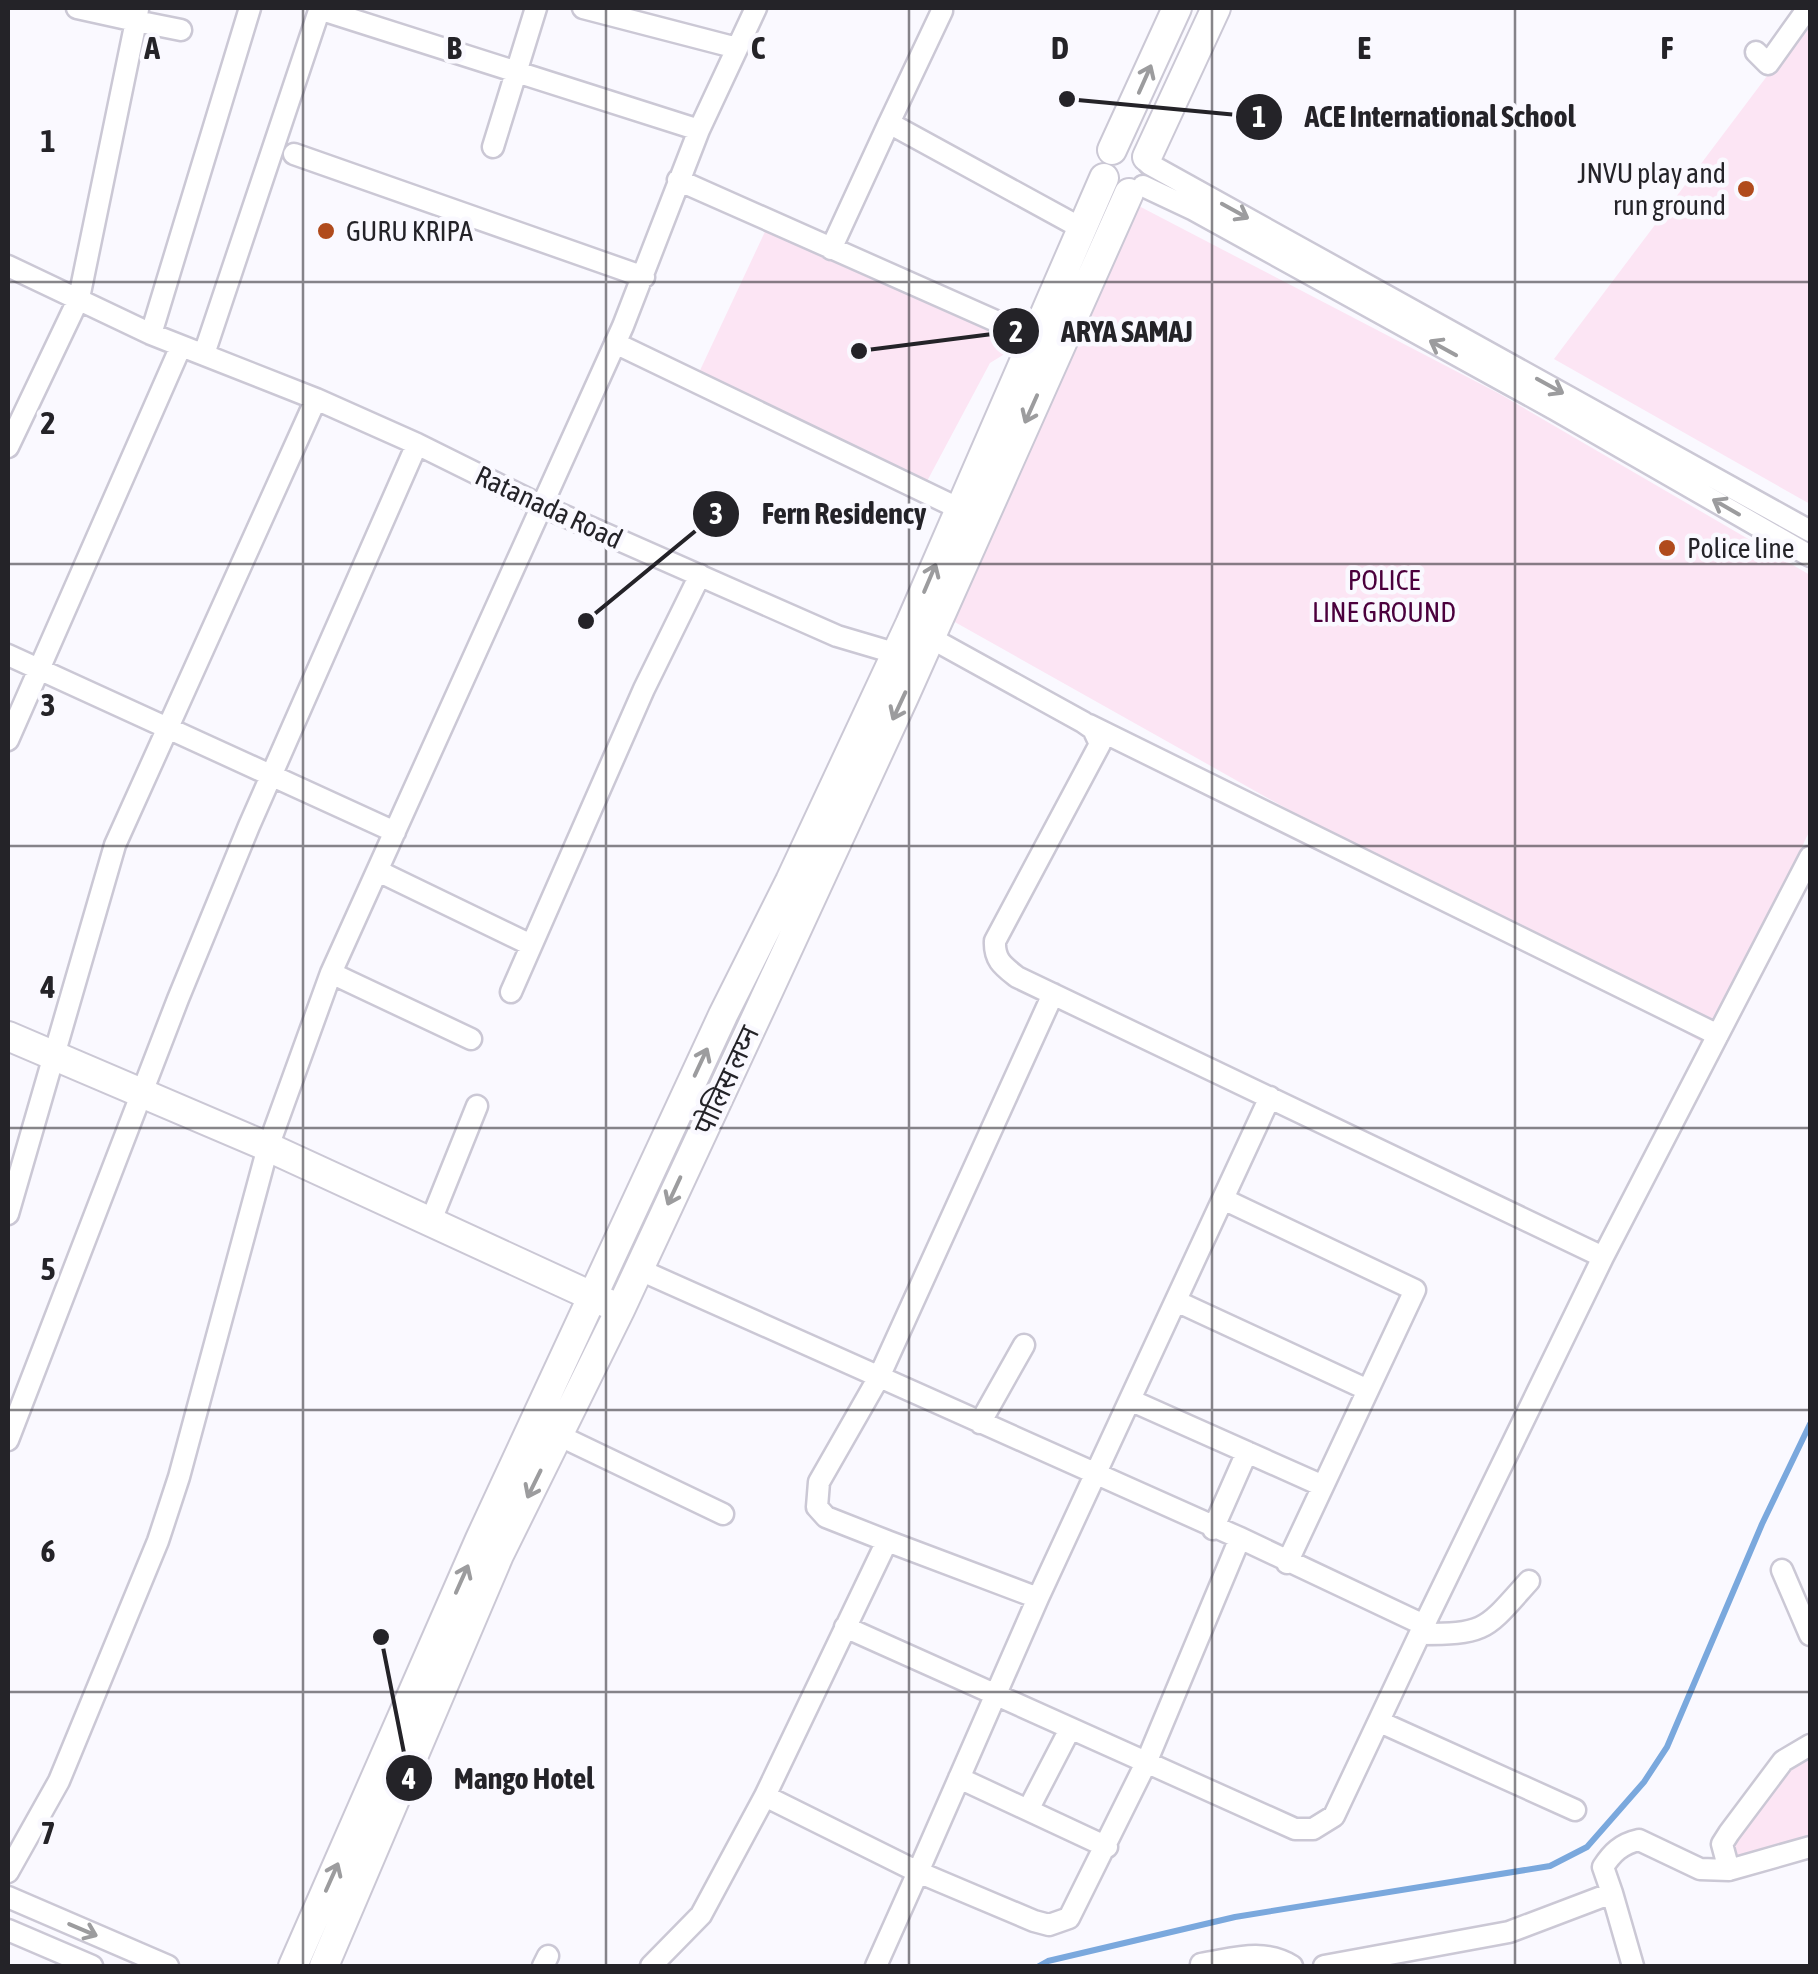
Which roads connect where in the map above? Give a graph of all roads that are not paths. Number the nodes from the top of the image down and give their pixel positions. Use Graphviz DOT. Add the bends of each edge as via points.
graph roads {
  1 [pos="77,8"];
  2 [pos="250,8"];
  3 [pos="319,8"];
  4 [pos="536,8"];
  5 [pos="583,8"];
  6 [pos="756,8"];
  7 [pos="1177,8"];
  8 [pos="1216,8"];
  9 [pos="1808,8"];
  10 [pos="942,11"];
  11 [pos="137,14"];
  12 [pos="181,30"];
  13 [pos="737,48"];
  14 [pos="1756,52"];
  15 [pos="515,72"];
  16 [pos="889,124"];
  17 [pos="698,130"];
  18 [pos="492,147"];
  19 [pos="1112,150"];
  20 [pos="294,154"];
  21 [pos="1142,175"];
  22 [pos="1104,178"];
  23 [pos="678,180"];
  24 [pos="1081,228"];
  25 [pos="831,248"];
  26 [pos="8,266"];
  27 [pos="644,277"];
  28 [pos="79,298"];
  29 [pos="151,334"];
  30 [pos="1034,338"];
  31 [pos="615,343"];
  32 [pos="181,346"];
  33 [pos="204,354"];
  34 [pos="316,399"];
  35 [pos="417,444"];
  36 [pos="8,447"];
  37 [pos="542,506"];
  38 [pos="960,508"];
  39 [pos="1810,531"];
  40 [pos="1810,556"];
  41 [pos="700,575"];
  42 [pos="914,644"];
  43 [pos="8,655"];
  44 [pos="39,668"];
  45 [pos="1083,722"];
  46 [pos="166,729"];
  47 [pos="8,740"];
  48 [pos="272,774"];
  49 [pos="396,832"];
  50 [pos="1810,856"];
  51 [pos="378,871"];
  52 [pos="530,945"];
  53 [pos="331,973"];
  54 [pos="512,992"];
  55 [pos="1052,994"];
  56 [pos="1718,1035"];
  57 [pos="8,1036"];
  58 [pos="471,1039"];
  59 [pos="53,1054"];
  60 [pos="142,1094"];
  61 [pos="1270,1097"];
  62 [pos="477,1106"];
  63 [pos="268,1147"];
  64 [pos="1223,1199"];
  65 [pos="8,1214"];
  66 [pos="430,1223"];
  67 [pos="1604,1256"];
  68 [pos="638,1269"];
  69 [pos="593,1296"];
  70 [pos="1176,1301"];
  71 [pos="620,1310"];
  72 [pos="1024,1344"];
  73 [pos="879,1377"];
  74 [pos="1368,1390"];
  75 [pos="1130,1400"];
  76 [pos="980,1422"];
  77 [pos="558,1435"];
  78 [pos="8,1440"];
  79 [pos="1247,1452"];
  80 [pos="1096,1476"];
  81 [pos="1323,1486"];
  82 [pos="723,1514"];
  83 [pos="1213,1528"];
  84 [pos="1240,1538"];
  85 [pos="886,1541"];
  86 [pos="1287,1562"];
  87 [pos="1782,1570"];
  88 [pos="1529,1581"];
  89 [pos="1038,1598"];
  90 [pos="846,1627"];
  91 [pos="1422,1630"];
  92 [pos="1810,1635"];
  93 [pos="996,1695"];
  94 [pos="1380,1722"];
  95 [pos="1070,1729"];
  96 [pos="1810,1745"];
  97 [pos="1146,1763"];
  98 [pos="959,1778"];
  99 [pos="765,1796"];
  100 [pos="1028,1810"];
  101 [pos="1575,1810"];
  102 [pos="1107,1846"];
  103 [pos="1810,1846"];
  104 [pos="1728,1870"];
  105 [pos="8,1872"];
  106 [pos="918,1872"];
  107 [pos="1612,1893"];
  108 [pos="8,1897"];
  109 [pos="8,1930"];
  110 [pos="92,1966"];
  111 [pos="168,1966"];
  112 [pos="293,1966"];
  113 [pos="324,1966"];
  114 [pos="651,1966"];
  115 [pos="876,1966"];
  116 [pos="1199,1966"];
  117 [pos="1292,1966"];
  118 [pos="1324,1966"];
  119 [pos="1633,1966"];
  1 -- 11 [label="street"];
  2 -- 29 [label="street"];
  3 -- 15 [label="street"];
  3 -- 33 [label="street"];
  4 -- 15 [label="street"];
  5 -- 13 [label="street"];
  6 -- 13 [label="street"];
  19 -- 7 [label="street, one-way"];
  8 -- 21 [label="street, पोलिस लय्न"];
  9 -- 14 [label="street" via="1768,64"];
  10 -- 16 [label="street"];
  11 -- 12 [label="street"];
  11 -- 28 [label="street"];
  13 -- 17 [label="street"];
  15 -- 17 [label="street"];
  15 -- 18 [label="street"];
  16 -- 24 [label="street"];
  16 -- 25 [label="street"];
  17 -- 23 [label="street"];
  19 -- 21 [label="street" via="1135,147"];
  19 -- 22 [label="street"];
  20 -- 27 [label="street"];
  21 -- 22 [label="street" via="1114,189"];
  21 -- 39 [label="street, one-way"];
  40 -- 21 [label="street, one-way"];
  21 -- 42 [label="street, पोलिस लय्न, one-way"];
  22 -- 24 [label="street"];
  23 -- 25 [label="street"];
  23 -- 27 [label="street"];
  24 -- 30 [label="street"];
  25 -- 30 [label="street"];
  26 -- 28 [label="street, Ratanada Road"];
  27 -- 31 [label="street"];
  28 -- 29 [label="street, Ratanada Road"];
  28 -- 36 [label="street"];
  29 -- 32 [label="street, Ratanada Road"];
  30 -- 38 [label="street"];
  31 -- 37 [label="street"];
  31 -- 38 [label="street"];
  32 -- 33 [label="street, Ratanada Road"];
  32 -- 44 [label="street"];
  33 -- 34 [label="street, Ratanada Road"];
  34 -- 35 [label="street, Ratanada Road"];
  34 -- 46 [label="street"];
  35 -- 37 [label="street, Ratanada Road"];
  35 -- 48 [label="street"];
  37 -- 41 [label="street, Ratanada Road"];
  37 -- 49 [label="street"];
  42 -- 38 [label="street, one-way"];
  41 -- 42 [label="street, Ratanada Road" via="837,636"];
  41 -- 52 [label="street"];
  42 -- 45 [label="street, Ratanada Road"];
  42 -- 68 [label="street, पोलिस लय्न, one-way"];
  69 -- 42 [label="street, one-way"];
  43 -- 44 [label="street"];
  44 -- 46 [label="street"];
  44 -- 47 [label="street"];
  45 -- 55 [label="street" via="1100,744 994,941 1000,964"];
  45 -- 56 [label="street, Ratanada Road"];
  46 -- 48 [label="street"];
  46 -- 59 [label="street" via="115,845"];
  48 -- 49 [label="street"];
  48 -- 60 [label="street"];
  49 -- 51 [label="street"];
  50 -- 56 [label="street"];
  51 -- 52 [label="street"];
  51 -- 53 [label="street"];
  52 -- 54 [label="street"];
  53 -- 58 [label="street"];
  53 -- 63 [label="street"];
  55 -- 61 [label="street"];
  55 -- 73 [label="street"];
  56 -- 67 [label="street"];
  57 -- 59 [label="street"];
  59 -- 60 [label="street"];
  59 -- 65 [label="street"];
  60 -- 63 [label="street"];
  60 -- 78 [label="street"];
  61 -- 64 [label="street"];
  61 -- 67 [label="street"];
  62 -- 66 [label="street"];
  63 -- 66 [label="street"];
  63 -- 105 [label="street" via="158,1541 59,1781"];
  64 -- 70 [label="street"];
  64 -- 74 [label="street" via="1415,1290"];
  66 -- 69 [label="street"];
  67 -- 91 [label="street"];
  68 -- 71 [label="street, पोलिस लय्न"];
  68 -- 73 [label="street"];
  69 -- 71 [label="street"];
  112 -- 69 [label="street, one-way"];
  70 -- 74 [label="street"];
  70 -- 75 [label="street"];
  71 -- 77 [label="street, पोलिस लय्न"];
  72 -- 76 [label="street"];
  73 -- 76 [label="street"];
  73 -- 85 [label="street" via="816,1496 826,1517"];
  74 -- 81 [label="street"];
  75 -- 79 [label="street"];
  75 -- 80 [label="street"];
  76 -- 80 [label="street"];
  77 -- 82 [label="street"];
  77 -- 113 [label="street, पोलिस लय्न, one-way" via="499,1554"];
  79 -- 81 [label="street"];
  79 -- 83 [label="street"];
  80 -- 83 [label="street"];
  80 -- 89 [label="street"];
  81 -- 86 [label="street"];
  83 -- 84 [label="street"];
  84 -- 86 [label="street"];
  84 -- 97 [label="street"];
  85 -- 89 [label="street"];
  85 -- 90 [label="street"];
  86 -- 91 [label="street"];
  87 -- 92 [label="street"];
  88 -- 91 [label="street" via="1482,1628 1467,1634"];
  89 -- 93 [label="street"];
  90 -- 93 [label="street"];
  90 -- 99 [label="street"];
  91 -- 94 [label="street"];
  93 -- 95 [label="street"];
  93 -- 98 [label="street"];
  94 -- 97 [label="street" via="1334,1816 1313,1829 1295,1830"];
  94 -- 101 [label="street"];
  95 -- 97 [label="street"];
  95 -- 100 [label="street"];
  96 -- 104 [label="street" via="1784,1762 1729,1833 1722,1844"];
  97 -- 102 [label="street"];
  98 -- 100 [label="street"];
  98 -- 106 [label="street"];
  99 -- 106 [label="street"];
  99 -- 114 [label="street" via="701,1916"];
  100 -- 102 [label="street"];
  102 -- 106 [label="street" via="1069,1918 1049,1925"];
  103 -- 104 [label="street"];
  104 -- 107 [label="street" via="1700,1869 1639,1840 1610,1855 1603,1868"];
  106 -- 115 [label="street"];
  107 -- 118 [label="street" via="1509,1932"];
  107 -- 119 [label="street"];
  108 -- 111 [label="street, one-way"];
  109 -- 110 [label="street"];
  116 -- 117 [label="street" via="1251,1956 1275,1956"];
}
